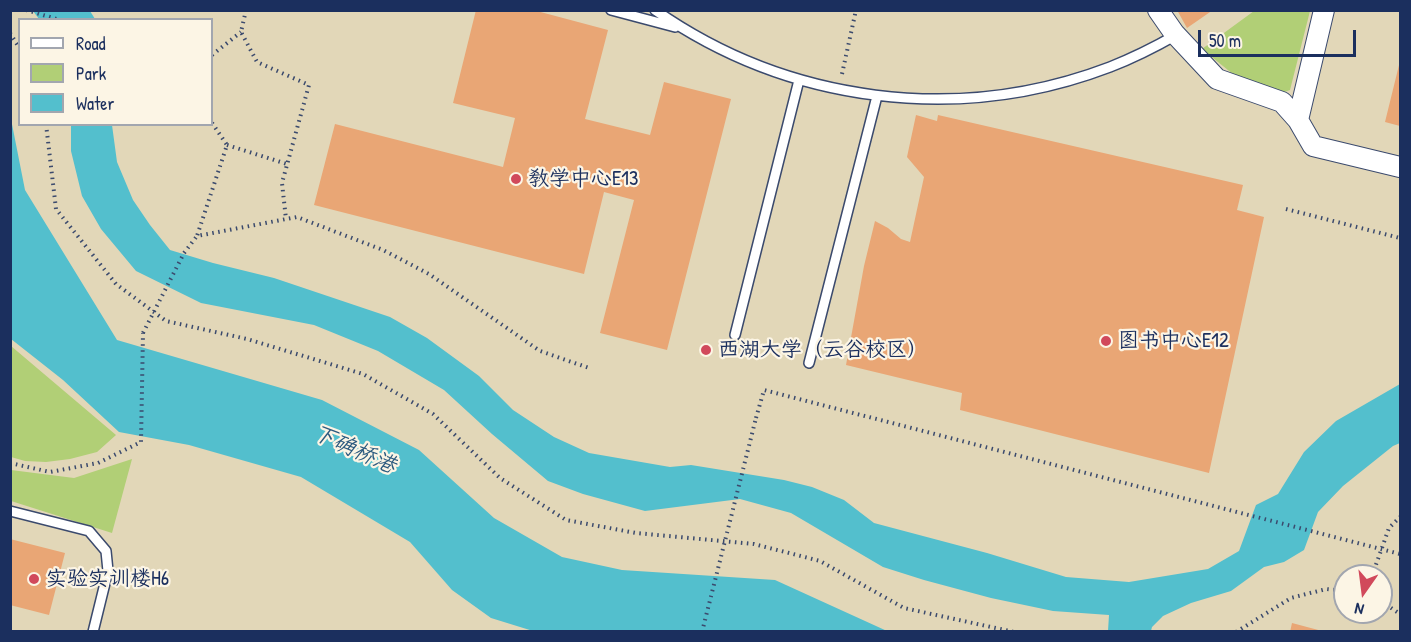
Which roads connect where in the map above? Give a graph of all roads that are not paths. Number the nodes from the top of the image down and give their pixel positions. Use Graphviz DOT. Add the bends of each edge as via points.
graph roads {
  1 [pos="611,10"];
  2 [pos="655,10"];
  3 [pos="1158,10"];
  4 [pos="1324,10"];
  5 [pos="682,28"];
  6 [pos="1176,35"];
  7 [pos="799,80"];
  8 [pos="877,96"];
  9 [pos="1298,120"];
  10 [pos="1401,166"];
  11 [pos="735,335"];
  12 [pos="809,363"];
  13 [pos="10,512"];
  14 [pos="93,632"];
  1 -- 5 [label="lane"];
  2 -- 5 [label="lane"];
  3 -- 6 [label="street"];
  4 -- 9 [label="street"];
  5 -- 7 [label="lane" via="724,52"];
  6 -- 8 [label="lane" via="1111,66 1035,89 956,99"];
  6 -- 9 [label="street" via="1217,79 1282,102"];
  7 -- 8 [label="lane"];
  7 -- 11 [label="lane"];
  8 -- 12 [label="lane"];
  9 -- 10 [label="street" via="1313,146"];
  13 -- 14 [label="lane" via="90,531 106,551 108,571"];
}
